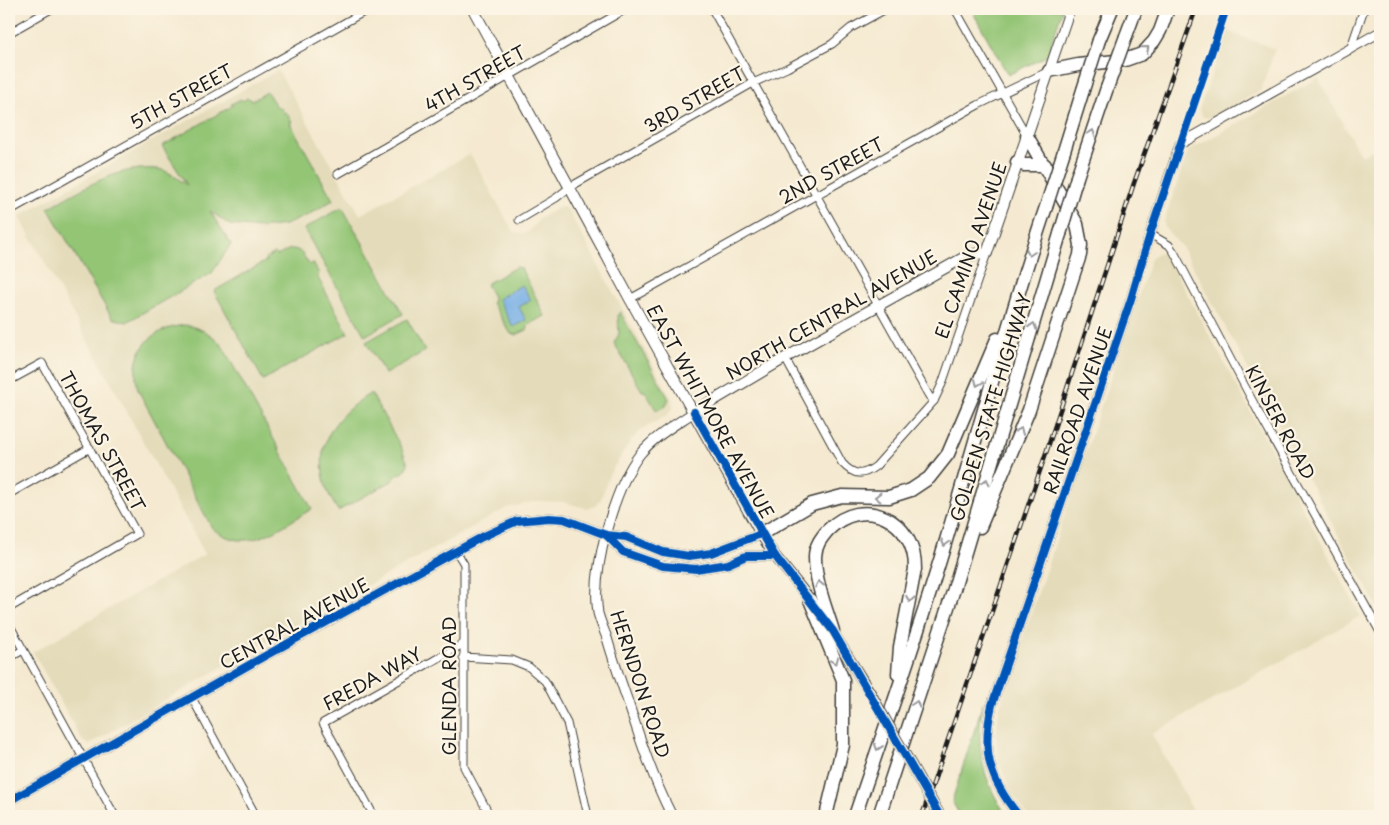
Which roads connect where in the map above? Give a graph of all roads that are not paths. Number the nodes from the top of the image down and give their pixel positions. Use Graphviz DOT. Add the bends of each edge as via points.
graph roads {
  1 [pos="51,9"];
  2 [pos="369,9"];
  3 [pos="472,9"];
  4 [pos="626,9"];
  5 [pos="712,9"];
  6 [pos="886,9"];
  7 [pos="956,9"];
  8 [pos="1070,9"];
  9 [pos="1112,9"];
  10 [pos="1136,9"];
  11 [pos="1168,9"];
  12 [pos="1226,9"];
  13 [pos="1364,9"];
  14 [pos="1380,32"];
  15 [pos="9,33"];
  16 [pos="1350,50"];
  17 [pos="1049,71"];
  18 [pos="509,75"];
  19 [pos="753,83"];
  20 [pos="1003,92"];
  21 [pos="1027,136"];
  22 [pos="1180,144"];
  23 [pos="1017,162"];
  24 [pos="1044,165"];
  25 [pos="338,174"];
  26 [pos="570,187"];
  27 [pos="816,196"];
  28 [pos="9,211"];
  29 [pos="519,220"];
  30 [pos="1150,234"];
  31 [pos="987,253"];
  32 [pos="1018,290"];
  33 [pos="630,299"];
  34 [pos="878,306"];
  35 [pos="785,358"];
  36 [pos="9,381"];
  37 [pos="934,401"];
  38 [pos="694,412"];
  39 [pos="90,448"];
  40 [pos="9,494"];
  41 [pos="761,534"];
  42 [pos="606,535"];
  43 [pos="456,551"];
  44 [pos="775,556"];
  45 [pos="954,590"];
  46 [pos="810,600"];
  47 [pos="9,608"];
  48 [pos="9,624"];
  49 [pos="833,631"];
  50 [pos="1380,632"];
  51 [pos="463,644"];
  52 [pos="23,650"];
  53 [pos="463,657"];
  54 [pos="9,658"];
  55 [pos="897,692"];
  56 [pos="192,698"];
  57 [pos="84,760"];
  58 [pos="9,802"];
  59 [pos="114,816"];
  60 [pos="256,816"];
  61 [pos="374,816"];
  62 [pos="490,816"];
  63 [pos="588,816"];
  64 [pos="672,816"];
  65 [pos="826,816"];
  66 [pos="855,816"];
  67 [pos="879,816"];
  68 [pos="940,816"];
  69 [pos="1019,816"];
  1 -- 15 [label="street"];
  2 -- 28 [label="street, 5TH STREET"];
  3 -- 18 [label="main road, EAST WHITMORE AVENUE"];
  4 -- 18 [label="street, 4TH STREET"];
  5 -- 19 [label="street"];
  6 -- 19 [label="street, 3RD STREET" via="851,28 832,44"];
  7 -- 20 [label="street"];
  8 -- 17 [label="street, EL CAMINO AVENUE"];
  9 -- 32 [label="highway, GOLDEN STATE HIGHWAY, one-way, bridge" via="1082,90"];
  45 -- 10 [label="highway, GOLDEN STATE HIGHWAY, one-way, bridge" via="1077,177"];
  17 -- 11 [label="highway, one-way" via="1125,60 1142,54 1160,31"];
  12 -- 22 [label="street, RAILROAD AVENUE"];
  13 -- 16 [label="street"];
  14 -- 16 [label="street"];
  16 -- 22 [label="street"];
  17 -- 20 [label="street, 2ND STREET"];
  17 -- 21 [label="main road, EL CAMINO AVENUE"];
  18 -- 25 [label="street, 4TH STREET"];
  18 -- 26 [label="main road, EAST WHITMORE AVENUE"];
  19 -- 26 [label="street, 3RD STREET"];
  19 -- 27 [label="street"];
  20 -- 21 [label="street"];
  20 -- 27 [label="street, 2ND STREET"];
  21 -- 23 [label="main road, EL CAMINO AVENUE"];
  21 -- 24 [label="highway"];
  22 -- 30 [label="street, RAILROAD AVENUE"];
  23 -- 24 [label="highway"];
  23 -- 31 [label="main road, EL CAMINO AVENUE"];
  45 -- 24 [label="highway, one-way" via="1029,410 1080,255 1077,224"];
  26 -- 29 [label="street, 3RD STREET"];
  26 -- 33 [label="main road, EAST WHITMORE AVENUE"];
  27 -- 33 [label="street, 2ND STREET"];
  27 -- 34 [label="street"];
  30 -- 50 [label="street, KINSER ROAD" via="1169,245 1174,252 1262,420"];
  30 -- 69 [label="street, RAILROAD AVENUE" via="988,722 993,774 998,788"];
  31 -- 34 [label="main road, NORTH CENTRAL AVENUE" via="963,258"];
  31 -- 37 [label="street, EL CAMINO AVENUE"];
  32 -- 41 [label="highway, one-way" via="948,454 929,478 911,490 889,497 842,496 812,504"];
  32 -- 55 [label="highway, GOLDEN STATE HIGHWAY, one-way" via="944,548"];
  33 -- 38 [label="main road, EAST WHITMORE AVENUE"];
  34 -- 35 [label="main road, NORTH CENTRAL AVENUE"];
  34 -- 37 [label="street"];
  35 -- 37 [label="street, EL CAMINO AVENUE" via="842,463 859,474 867,473 876,466"];
  35 -- 38 [label="main road, NORTH CENTRAL AVENUE"];
  36 -- 39 [label="street, THOMAS STREET" via="42,363"];
  38 -- 41 [label="main road, EAST WHITMORE AVENUE"];
  38 -- 42 [label="street, HERNDON ROAD" via="663,432 640,454 618,496"];
  39 -- 40 [label="street"];
  39 -- 47 [label="street, THOMAS STREET" via="137,534"];
  41 -- 42 [label="street" via="712,553 689,556 663,552 626,537"];
  41 -- 44 [label="main road, EAST WHITMORE AVENUE"];
  42 -- 43 [label="street, CENTRAL AVENUE" via="564,519 533,519 508,525"];
  42 -- 44 [label="street" via="623,552 663,566 696,569 728,564 746,556"];
  42 -- 64 [label="street, HERNDON ROAD" via="597,576 598,613 640,739"];
  43 -- 51 [label="street, GLENDA ROAD" via="464,564"];
  43 -- 56 [label="street, CENTRAL AVENUE"];
  44 -- 46 [label="main road, EAST WHITMORE AVENUE"];
  67 -- 45 [label="highway, GOLDEN STATE HIGHWAY, one-way"];
  46 -- 49 [label="main road, EAST WHITMORE AVENUE"];
  46 -- 65 [label="highway, one-way" via="843,680 843,745"];
  48 -- 52 [label="street"];
  49 -- 55 [label="highway, one-way" via="816,570 817,546 822,536 846,517 860,513 886,518 902,529 913,548 915,559 900,647"];
  49 -- 68 [label="main road, EAST WHITMORE AVENUE, bridge"];
  51 -- 53 [label="street, GLENDA ROAD"];
  51 -- 61 [label="street, FREDA WAY" via="323,723"];
  52 -- 54 [label="street"];
  52 -- 57 [label="street"];
  53 -- 62 [label="street, GLENDA ROAD" via="464,767"];
  53 -- 63 [label="street" via="512,660 529,667 545,682 567,723"];
  55 -- 66 [label="highway, GOLDEN STATE HIGHWAY, one-way"];
  56 -- 57 [label="street, CENTRAL AVENUE"];
  56 -- 60 [label="street"];
  57 -- 58 [label="street, CENTRAL AVENUE"];
  57 -- 59 [label="street"];
}
